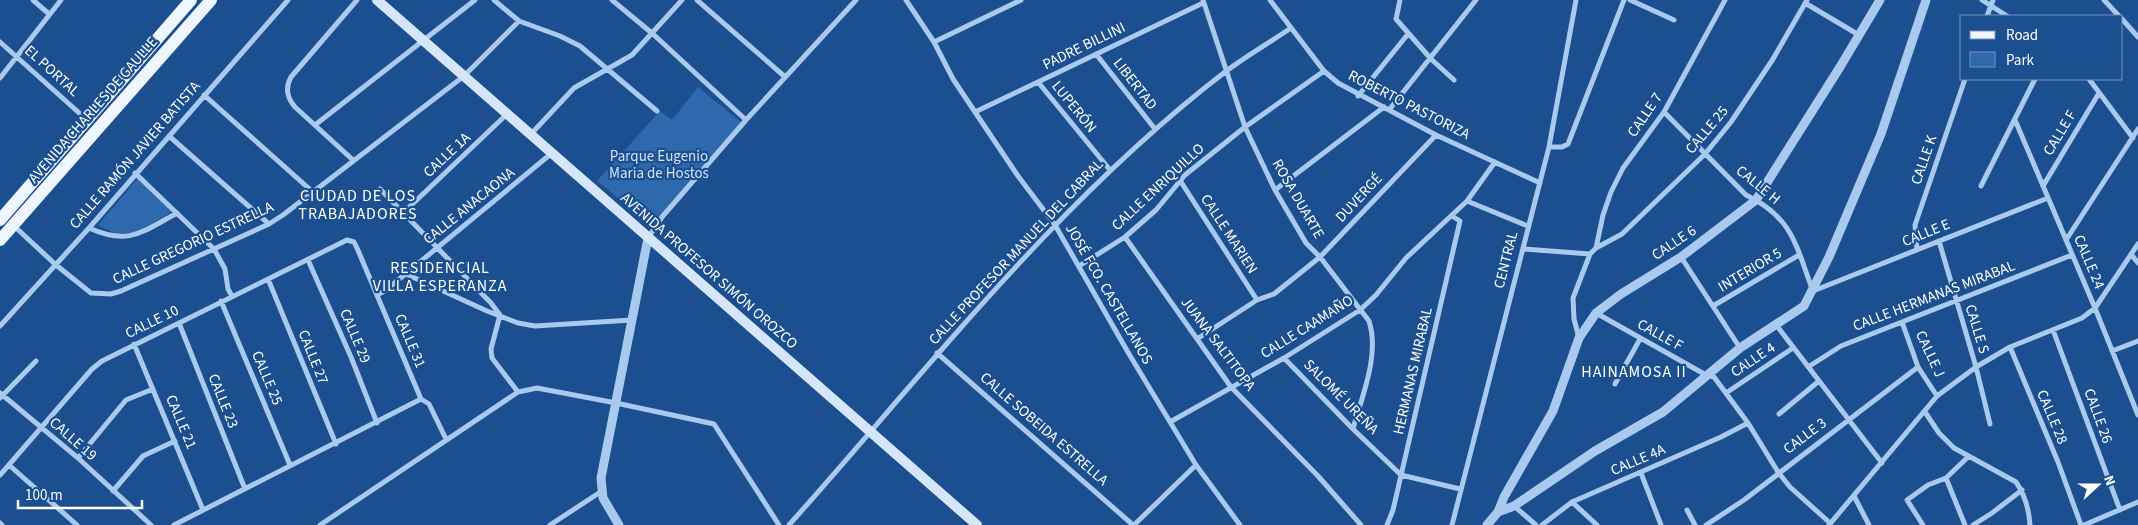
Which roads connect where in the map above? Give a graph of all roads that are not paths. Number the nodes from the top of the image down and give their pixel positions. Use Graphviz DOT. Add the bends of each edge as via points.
graph roads {
  1 [pos="33,0"];
  2 [pos="61,0"];
  3 [pos="191,0"];
  4 [pos="210,0"];
  5 [pos="288,0"];
  6 [pos="358,0"];
  7 [pos="376,0"];
  8 [pos="475,0"];
  9 [pos="494,0"];
  10 [pos="612,0"];
  11 [pos="682,0"];
  12 [pos="697,0"];
  13 [pos="856,0"];
  14 [pos="906,0"];
  15 [pos="1021,0"];
  16 [pos="1270,0"];
  17 [pos="1400,0"];
  18 [pos="1476,0"];
  19 [pos="1576,0"];
  20 [pos="1624,0"];
  21 [pos="1630,0"];
  22 [pos="1725,0"];
  23 [pos="1880,0"];
  24 [pos="1926,0"];
  25 [pos="1982,0"];
  26 [pos="2104,0"];
  27 [pos="1203,1"];
  28 [pos="1806,2"];
  29 [pos="1992,2"];
  30 [pos="49,14"];
  31 [pos="1987,15"];
  32 [pos="2006,15"];
  33 [pos="2118,15"];
  34 [pos="1674,20"];
  35 [pos="2123,20"];
  36 [pos="519,21"];
  37 [pos="1291,28"];
  38 [pos="653,34"];
  39 [pos="1408,34"];
  40 [pos="1859,36"];
  41 [pos="2138,37"];
  42 [pos="425,41"];
  43 [pos="0,42"];
  44 [pos="934,42"];
  45 [pos="1096,54"];
  46 [pos="17,56"];
  47 [pos="1431,59"];
  48 [pos="609,68"];
  49 [pos="1226,71"];
  50 [pos="1324,71"];
  51 [pos="464,76"];
  52 [pos="784,76"];
  53 [pos="0,78"];
  54 [pos="1454,80"];
  55 [pos="1965,80"];
  56 [pos="2035,80"];
  57 [pos="2089,80"];
  58 [pos="1038,82"];
  59 [pos="2099,93"];
  60 [pos="204,95"];
  61 [pos="1358,96"];
  62 [pos="1386,108"];
  63 [pos="656,111"];
  64 [pos="975,112"];
  65 [pos="1664,112"];
  66 [pos="508,114"];
  67 [pos="87,120"];
  68 [pos="746,120"];
  69 [pos="2015,120"];
  70 [pos="315,125"];
  71 [pos="1245,127"];
  72 [pos="99,129"];
  73 [pos="1155,129"];
  74 [pos="2138,129"];
  75 [pos="531,134"];
  76 [pos="1436,135"];
  77 [pos="169,136"];
  78 [pos="2133,138"];
  79 [pos="1549,147"];
  80 [pos="552,154"];
  81 [pos="1705,154"];
  82 [pos="353,160"];
  83 [pos="1496,162"];
  84 [pos="1110,170"];
  85 [pos="135,173"];
  86 [pos="1181,182"];
  87 [pos="1540,183"];
  88 [pos="1981,186"];
  89 [pos="2043,186"];
  90 [pos="380,189"];
  91 [pos="1275,190"];
  92 [pos="314,193"];
  93 [pos="2048,198"];
  94 [pos="1756,200"];
  95 [pos="1468,201"];
  96 [pos="177,213"];
  97 [pos="402,213"];
  98 [pos="1452,216"];
  99 [pos="6,221"];
  100 [pos="269,224"];
  101 [pos="1055,225"];
  102 [pos="1528,226"];
  103 [pos="89,228"];
  104 [pos="1125,237"];
  105 [pos="648,238"];
  106 [pos="0,240"];
  107 [pos="351,240"];
  108 [pos="2066,240"];
  109 [pos="1940,241"];
  110 [pos="2138,244"];
  111 [pos="437,247"];
  112 [pos="1596,248"];
  113 [pos="214,249"];
  114 [pos="1523,250"];
  115 [pos="1917,250"];
  116 [pos="1590,254"];
  117 [pos="1799,254"];
  118 [pos="2131,254"];
  119 [pos="2072,255"];
  120 [pos="1681,256"];
  121 [pos="1320,258"];
  122 [pos="308,260"];
  123 [pos="2138,263"];
  124 [pos="56,265"];
  125 [pos="1079,266"];
  126 [pos="406,274"];
  127 [pos="268,279"];
  128 [pos="1813,292"];
  129 [pos="376,295"];
  130 [pos="232,296"];
  131 [pos="1257,300"];
  132 [pos="221,301"];
  133 [pos="1956,301"];
  134 [pos="1713,306"];
  135 [pos="2095,308"];
  136 [pos="1360,310"];
  137 [pos="1596,313"];
  138 [pos="500,316"];
  139 [pos="632,320"];
  140 [pos="1902,322"];
  141 [pos="179,323"];
  142 [pos="0,326"];
  143 [pos="1777,326"];
  144 [pos="2053,330"];
  145 [pos="1579,338"];
  146 [pos="1197,339"];
  147 [pos="1640,339"];
  148 [pos="2138,341"];
  149 [pos="134,344"];
  150 [pos="2010,347"];
  151 [pos="1740,348"];
  152 [pos="1793,348"];
  153 [pos="2112,351"];
  154 [pos="937,353"];
  155 [pos="1284,358"];
  156 [pos="36,361"];
  157 [pos="1808,367"];
  158 [pos="1918,367"];
  159 [pos="1976,367"];
  160 [pos="1710,376"];
  161 [pos="1819,381"];
  162 [pos="1615,384"];
  163 [pos="153,388"];
  164 [pos="1231,388"];
  165 [pos="518,392"];
  166 [pos="1726,393"];
  167 [pos="1,396"];
  168 [pos="1937,396"];
  169 [pos="421,399"];
  170 [pos="616,402"];
  171 [pos="1925,412"];
  172 [pos="1779,414"];
  173 [pos="2138,416"];
  174 [pos="1848,419"];
  175 [pos="1170,422"];
  176 [pos="377,423"];
  177 [pos="1748,423"];
  178 [pos="1990,424"];
  179 [pos="41,428"];
  180 [pos="1353,428"];
  181 [pos="872,432"];
  182 [pos="446,439"];
  183 [pos="175,441"];
  184 [pos="336,444"];
  185 [pos="1968,457"];
  186 [pos="78,458"];
  187 [pos="1882,463"];
  188 [pos="9,465"];
  189 [pos="290,465"];
  190 [pos="1196,465"];
  191 [pos="1778,472"];
  192 [pos="1642,473"];
  193 [pos="0,475"];
  194 [pos="1401,475"];
  195 [pos="1946,478"];
  196 [pos="245,488"];
  197 [pos="1460,489"];
  198 [pos="2022,490"];
  199 [pos="113,491"];
  200 [pos="602,491"];
  201 [pos="1854,496"];
  202 [pos="1572,502"];
  203 [pos="2138,502"];
  204 [pos="1514,506"];
  205 [pos="203,510"];
  206 [pos="1687,510"];
  207 [pos="2120,510"];
  208 [pos="1498,512"];
  209 [pos="1830,524"];
  210 [pos="77,525"];
  211 [pos="151,525"];
  212 [pos="174,525"];
  213 [pos="320,525"];
  214 [pos="550,525"];
  215 [pos="619,525"];
  216 [pos="778,525"];
  217 [pos="789,525"];
  218 [pos="977,525"];
  219 [pos="1133,525"];
  220 [pos="1240,525"];
  221 [pos="1360,525"];
  222 [pos="1387,525"];
  223 [pos="1452,525"];
  224 [pos="1487,525"];
  225 [pos="1536,525"];
  226 [pos="1542,525"];
  227 [pos="1597,525"];
  228 [pos="1661,525"];
  229 [pos="1695,525"];
  230 [pos="1706,525"];
  231 [pos="1869,525"];
  232 [pos="1923,525"];
  233 [pos="1966,525"];
  234 [pos="1973,525"];
  235 [pos="2030,525"];
  236 [pos="2083,525"];
  1 -- 30 [label="street"];
  2 -- 30 [label="street"];
  3 -- 67 [label="main road, AVENIDA CHARLES DE GAULLE"];
  4 -- 72 [label="main road, AVENIDA CHARLES DE GAULLE"];
  5 -- 60 [label="street, CALLE RAMÓN JAVIER BATISTA"];
  6 -- 70 [label="street" via="288,83 291,102"];
  7 -- 42 [label="main road, AVENIDA PROFESOR SIMÓN OROZCO"];
  8 -- 42 [label="street"];
  9 -- 36 [label="street"];
  10 -- 38 [label="street"];
  11 -- 38 [label="street"];
  12 -- 52 [label="street"];
  13 -- 52 [label="street"];
  14 -- 44 [label="street, JOSÉ FCO. CASTELLANOS"];
  15 -- 44 [label="street"];
  16 -- 37 [label="street, ROBERTO PASTORIZA"];
  17 -- 39 [label="street" via="1396,18"];
  18 -- 47 [label="street"];
  19 -- 79 [label="street, CENTRAL"];
  20 -- 79 [label="street" via="1568,144"];
  21 -- 34 [label="street"];
  22 -- 65 [label="street, CALLE 7"];
  23 -- 40 [label="street, CALLE 6"];
  24 -- 128 [label="street" via="1880,134"];
  25 -- 29 [label="street"];
  26 -- 33 [label="street"];
  27 -- 45 [label="street, PADRE BILLINI"];
  27 -- 49 [label="street, ROSA DUARTE"];
  28 -- 40 [label="street"];
  28 -- 81 [label="street, CALLE 25" via="1732,122"];
  29 -- 31 [label="street"];
  29 -- 32 [label="street"];
  30 -- 46 [label="street"];
  35 -- 41 [label="street"];
  36 -- 48 [label="street" via="571,40"];
  36 -- 51 [label="street, CALLE GREGORIO ESTRELLA"];
  37 -- 49 [label="street, CALLE PROFESOR MANUEL DEL CABRAL"];
  37 -- 50 [label="street, ROBERTO PASTORIZA"];
  38 -- 48 [label="street" via="632,55"];
  38 -- 68 [label="street"];
  39 -- 47 [label="street"];
  39 -- 61 [label="street"];
  40 -- 94 [label="street, CALLE 6"];
  42 -- 51 [label="main road, AVENIDA PROFESOR SIMÓN OROZCO"];
  42 -- 70 [label="street"];
  43 -- 46 [label="street, EL PORTAL"];
  44 -- 64 [label="street, JOSÉ FCO. CASTELLANOS"];
  45 -- 58 [label="street, PADRE BILLINI"];
  45 -- 73 [label="street, LIBERTAD"];
  46 -- 53 [label="street"];
  46 -- 67 [label="street, EL PORTAL"];
  47 -- 54 [label="street"];
  47 -- 62 [label="street"];
  48 -- 63 [label="street"];
  48 -- 75 [label="street" via="574,88"];
  49 -- 71 [label="street, ROSA DUARTE"];
  49 -- 73 [label="street, CALLE PROFESOR MANUEL DEL CABRAL"];
  50 -- 61 [label="street, ROBERTO PASTORIZA"];
  50 -- 71 [label="street, CALLE ENRIQUILLO"];
  51 -- 66 [label="main road, AVENIDA PROFESOR SIMÓN OROZCO"];
  51 -- 82 [label="street, CALLE GREGORIO ESTRELLA"];
  52 -- 68 [label="street"];
  55 -- 115 [label="street, CALLE K" via="1915,225"];
  56 -- 69 [label="street"];
  57 -- 59 [label="street"];
  58 -- 64 [label="street, PADRE BILLINI"];
  58 -- 84 [label="street, LUPERÓN"];
  59 -- 78 [label="street"];
  59 -- 89 [label="street, CALLE F"];
  60 -- 77 [label="street, CALLE RAMÓN JAVIER BATISTA"];
  60 -- 92 [label="street"];
  61 -- 62 [label="street, ROBERTO PASTORIZA"];
  62 -- 76 [label="street, ROBERTO PASTORIZA"];
  62 -- 91 [label="street"];
  64 -- 101 [label="street, JOSÉ FCO. CASTELLANOS"];
  65 -- 81 [label="street, CALLE H"];
  65 -- 112 [label="street, CALLE 7" via="1623,168 1603,215"];
  66 -- 75 [label="main road, AVENIDA PROFESOR SIMÓN OROZCO"];
  66 -- 97 [label="street, CALLE 1A"];
  67 -- 72 [label="street, EL PORTAL"];
  67 -- 99 [label="main road, AVENIDA CHARLES DE GAULLE"];
  68 -- 105 [label="street" via="662,217"];
  69 -- 88 [label="street"];
  69 -- 89 [label="street, CALLE 24"];
  70 -- 82 [label="street"];
  71 -- 86 [label="street, CALLE ENRIQUILLO" via="1185,175"];
  71 -- 91 [label="street, ROSA DUARTE"];
  72 -- 99 [label="main road, AVENIDA CHARLES DE GAULLE"];
  73 -- 84 [label="street, CALLE PROFESOR MANUEL DEL CABRAL"];
  74 -- 78 [label="street"];
  75 -- 80 [label="main road, AVENIDA PROFESOR SIMÓN OROZCO"];
  76 -- 83 [label="street, ROBERTO PASTORIZA"];
  76 -- 121 [label="street, DUVERGÉ"];
  77 -- 85 [label="street, CALLE RAMÓN JAVIER BATISTA"];
  77 -- 100 [label="street"];
  78 -- 108 [label="street"];
  79 -- 87 [label="street, CENTRAL"];
  80 -- 105 [label="main road, AVENIDA PROFESOR SIMÓN OROZCO"];
  80 -- 111 [label="street, CALLE ANACAONA"];
  81 -- 94 [label="street, CALLE H" via="1746,196"];
  81 -- 112 [label="street, CALLE 25" via="1622,234"];
  82 -- 92 [label="street, CALLE GREGORIO ESTRELLA"];
  83 -- 87 [label="street, ROBERTO PASTORIZA"];
  83 -- 95 [label="street, CALLE CAAMAÑO"];
  84 -- 101 [label="street, CALLE PROFESOR MANUEL DEL CABRAL"];
  85 -- 96 [label="street"];
  85 -- 103 [label="street, CALLE RAMÓN JAVIER BATISTA"];
  86 -- 104 [label="street, CALLE ENRIQUILLO"];
  86 -- 131 [label="street, CALLE MARIEN"];
  87 -- 102 [label="street, CENTRAL"];
  89 -- 93 [label="street, CALLE 24"];
  90 -- 97 [label="street"];
  91 -- 121 [label="street, ROSA DUARTE" via="1298,232"];
  92 -- 100 [label="street, CALLE GREGORIO ESTRELLA"];
  93 -- 108 [label="street, CALLE 24"];
  93 -- 109 [label="street, CALLE E"];
  94 -- 117 [label="street, CALLE H" via="1786,224 1797,242"];
  94 -- 120 [label="street, CALLE 6"];
  95 -- 98 [label="street, CALLE CAAMAÑO"];
  95 -- 102 [label="street"];
  96 -- 103 [label="street" via="130,237 110,236"];
  96 -- 113 [label="street"];
  97 -- 111 [label="street"];
  98 -- 136 [label="street, CALLE CAAMAÑO" via="1406,258"];
  98 -- 194 [label="street, HERMANAS MIRABAL" via="1460,221"];
  99 -- 106 [label="main road, AVENIDA CHARLES DE GAULLE"];
  99 -- 124 [label="street, CALLE GREGORIO ESTRELLA"];
  100 -- 113 [label="street, CALLE GREGORIO ESTRELLA"];
  101 -- 125 [label="street, JOSÉ FCO. CASTELLANOS"];
  101 -- 154 [label="street, CALLE PROFESOR MANUEL DEL CABRAL"];
  102 -- 114 [label="street, CENTRAL"];
  103 -- 124 [label="street, CALLE RAMÓN JAVIER BATISTA"];
  104 -- 125 [label="street, CALLE ENRIQUILLO"];
  104 -- 146 [label="street, JUANA SALTITOPA"];
  105 -- 139 [label="street"];
  105 -- 181 [label="main road, AVENIDA PROFESOR SIMÓN OROZCO"];
  107 -- 122 [label="street, CALLE 10"];
  107 -- 129 [label="street, CALLE 31"];
  108 -- 119 [label="street, CALLE 24"];
  109 -- 115 [label="street, CALLE E"];
  109 -- 133 [label="street, CALLE S"];
  110 -- 118 [label="street"];
  111 -- 126 [label="street, CALLE ANACAONA"];
  111 -- 138 [label="street"];
  112 -- 116 [label="street, CALLE 25"];
  113 -- 124 [label="street, CALLE GREGORIO ESTRELLA" via="111,294 91,293"];
  113 -- 130 [label="street" via="225,269"];
  114 -- 116 [label="street"];
  114 -- 197 [label="street, CENTRAL"];
  115 -- 128 [label="street, CALLE E"];
  116 -- 145 [label="street" via="1573,298"];
  117 -- 128 [label="street, CALLE H"];
  117 -- 134 [label="street, INTERIOR 5"];
  118 -- 123 [label="street"];
  118 -- 135 [label="street"];
  119 -- 133 [label="street, CALLE HERMANAS MIRABAL"];
  119 -- 135 [label="street, CALLE 24"];
  120 -- 134 [label="street"];
  120 -- 137 [label="street, CALLE 6"];
  121 -- 131 [label="street, DUVERGÉ" via="1274,294"];
  121 -- 136 [label="street, ROSA DUARTE"];
  122 -- 127 [label="street, CALLE 10"];
  122 -- 176 [label="street, CALLE 29"];
  124 -- 142 [label="street, CALLE RAMÓN JAVIER BATISTA"];
  125 -- 175 [label="street, JOSÉ FCO. CASTELLANOS"];
  126 -- 129 [label="street, CALLE ANACAONA"];
  126 -- 138 [label="street"];
  127 -- 130 [label="street, CALLE 10"];
  127 -- 184 [label="street, CALLE 27"];
  128 -- 143 [label="street" via="1804,306"];
  129 -- 169 [label="street, CALLE 31"];
  130 -- 132 [label="street, CALLE 10"];
  131 -- 146 [label="street, DUVERGÉ"];
  132 -- 141 [label="street, CALLE 10"];
  132 -- 189 [label="street, CALLE 25"];
  133 -- 140 [label="street, CALLE HERMANAS MIRABAL"];
  133 -- 159 [label="street, CALLE S"];
  134 -- 151 [label="street"];
  135 -- 144 [label="street" via="2082,318"];
  135 -- 153 [label="street, CALLE 24"];
  136 -- 155 [label="street, CALLE CAAMAÑO"];
  136 -- 180 [label="street, ROSA DUARTE" via="1369,321 1373,344"];
  137 -- 145 [label="street, CALLE 6"];
  137 -- 147 [label="street, CALLE F"];
  138 -- 139 [label="street" via="535,326"];
  138 -- 165 [label="street" via="491,349 492,358"];
  139 -- 170 [label="street"];
  140 -- 157 [label="street, CALLE HERMANAS MIRABAL" via="1841,346"];
  140 -- 158 [label="street, CALLE J"];
  141 -- 149 [label="street, CALLE 10"];
  141 -- 196 [label="street, CALLE 23"];
  143 -- 151 [label="street"];
  143 -- 152 [label="street"];
  144 -- 150 [label="street"];
  144 -- 207 [label="street, CALLE 26"];
  145 -- 208 [label="street, CALLE 6" via="1553,410"];
  146 -- 164 [label="street, JUANA SALTITOPA"];
  147 -- 160 [label="street, CALLE F"];
  147 -- 162 [label="street"];
  148 -- 153 [label="street"];
  149 -- 163 [label="street, CALLE 21"];
  149 -- 179 [label="street, CALLE 10" via="102,360 92,369"];
  150 -- 159 [label="street"];
  150 -- 236 [label="street, CALLE 28"];
  151 -- 160 [label="street"];
  152 -- 157 [label="street"];
  152 -- 166 [label="street, CALLE 4"];
  153 -- 173 [label="street, CALLE 24"];
  154 -- 181 [label="street, CALLE PROFESOR MANUEL DEL CABRAL"];
  154 -- 219 [label="street, CALLE SOBEIDA ESTRELLA"];
  155 -- 164 [label="street, CALLE CAAMAÑO"];
  155 -- 180 [label="street, SALOMÉ UREÑA"];
  156 -- 167 [label="street" via="7,394"];
  157 -- 161 [label="street"];
  158 -- 168 [label="street, CALLE J"];
  158 -- 174 [label="street, CALLE 3"];
  159 -- 168 [label="street"];
  159 -- 178 [label="street, CALLE S"];
  160 -- 166 [label="street"];
  160 -- 204 [label="street" via="1663,412 1595,451"];
  161 -- 172 [label="street"];
  161 -- 174 [label="street"];
  163 -- 183 [label="street, CALLE 21"];
  163 -- 186 [label="street" via="126,400"];
  164 -- 175 [label="street, CALLE CAAMAÑO"];
  164 -- 221 [label="street, JUANA SALTITOPA" via="1318,476"];
  165 -- 170 [label="street" via="537,388"];
  165 -- 182 [label="street"];
  166 -- 177 [label="street"];
  167 -- 179 [label="street, CALLE 19"];
  168 -- 171 [label="street"];
  169 -- 176 [label="street"];
  169 -- 182 [label="street, CALLE 31" via="429,404"];
  170 -- 200 [label="street" via="603,464"];
  170 -- 216 [label="street" via="714,424"];
  171 -- 185 [label="street" via="1939,433"];
  171 -- 187 [label="street"];
  174 -- 187 [label="street"];
  174 -- 191 [label="street, CALLE 3"];
  175 -- 190 [label="street, JOSÉ FCO. CASTELLANOS"];
  176 -- 184 [label="street"];
  177 -- 191 [label="street"];
  177 -- 192 [label="street, CALLE 4A"];
  179 -- 186 [label="street, CALLE 19"];
  179 -- 188 [label="street, CALLE 10"];
  180 -- 194 [label="street, SALOMÉ UREÑA"];
  181 -- 217 [label="street, CALLE PROFESOR MANUEL DEL CABRAL"];
  181 -- 218 [label="main road, AVENIDA PROFESOR SIMÓN OROZCO"];
  182 -- 213 [label="street"];
  183 -- 199 [label="street" via="143,456"];
  183 -- 205 [label="street, CALLE 21"];
  184 -- 189 [label="street"];
  185 -- 195 [label="street"];
  185 -- 198 [label="street" via="2016,482"];
  186 -- 199 [label="street, CALLE 19"];
  187 -- 201 [label="street"];
  188 -- 193 [label="street, CALLE 10"];
  188 -- 210 [label="street"];
  189 -- 196 [label="street"];
  190 -- 219 [label="street"];
  190 -- 220 [label="street, JOSÉ FCO. CASTELLANOS"];
  191 -- 209 [label="street"];
  191 -- 230 [label="street, CALLE 3"];
  192 -- 202 [label="street, CALLE 4A"];
  192 -- 228 [label="street"];
  194 -- 197 [label="street"];
  194 -- 222 [label="street, HERMANAS MIRABAL" via="1394,510"];
  195 -- 232 [label="street" via="1928,485 1907,500"];
  195 -- 233 [label="street"];
  196 -- 205 [label="street"];
  197 -- 223 [label="street, CENTRAL"];
  198 -- 234 [label="street"];
  198 -- 235 [label="street" via="2030,512"];
  199 -- 211 [label="street, CALLE 19"];
  200 -- 214 [label="street"];
  200 -- 215 [label="street" via="606,505"];
  201 -- 209 [label="street"];
  201 -- 231 [label="street"];
  202 -- 226 [label="street, CALLE 4A"];
  202 -- 227 [label="street"];
  203 -- 207 [label="street"];
  204 -- 208 [label="street"];
  204 -- 225 [label="street"];
  205 -- 212 [label="street"];
  206 -- 229 [label="street"];
  207 -- 236 [label="street"];
  208 -- 224 [label="street"];
}
